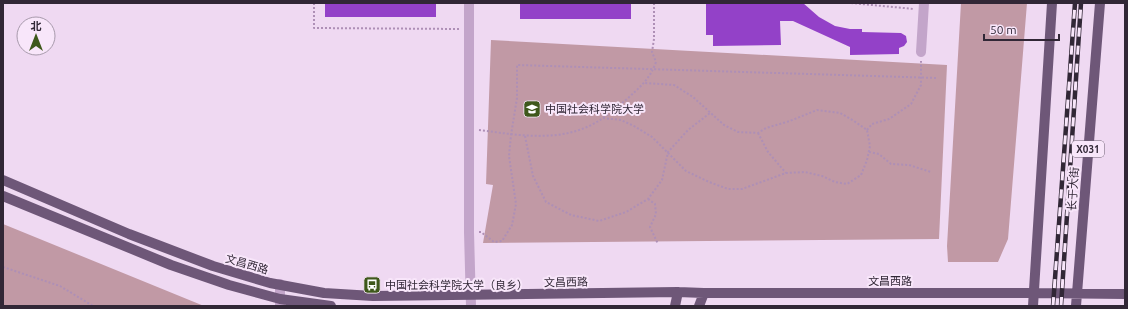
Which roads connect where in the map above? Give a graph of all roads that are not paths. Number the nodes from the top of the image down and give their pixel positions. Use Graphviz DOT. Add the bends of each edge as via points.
graph roads {
  1 [pos="469,3"];
  2 [pos="1052,3"];
  3 [pos="1100,3"];
  4 [pos="924,7"];
  5 [pos="921,52"];
  6 [pos="3,180"];
  7 [pos="3,196"];
  8 [pos="280,284"];
  9 [pos="678,292"];
  10 [pos="704,293"];
  11 [pos="1034,293"];
  12 [pos="1077,294"];
  13 [pos="1125,294"];
  14 [pos="471,295"];
  15 [pos="280,303"];
  16 [pos="331,306"];
  17 [pos="471,306"];
  18 [pos="675,306"];
  19 [pos="699,306"];
  20 [pos="1033,306"];
  21 [pos="1076,306"];
  1 -- 14 [label="street"];
  2 -- 11 [label="main road"];
  3 -- 12 [label="main road, 长于大街 / X031"];
  4 -- 5 [label="street"];
  6 -- 8 [label="main road, 文昌西路" via="129,234 213,266"];
  7 -- 15 [label="main road" via="171,265"];
  8 -- 14 [label="main road, 文昌西路" via="331,293 373,296"];
  8 -- 15 [label="street"];
  9 -- 10 [label="main road, 文昌西路"];
  9 -- 14 [label="main road, 文昌西路"];
  9 -- 18 [label="main road"];
  10 -- 11 [label="main road, 文昌西路"];
  10 -- 19 [label="main road"];
  11 -- 12 [label="main road, 文昌西路"];
  11 -- 20 [label="main road"];
  12 -- 13 [label="main road, 文昌西路"];
  12 -- 21 [label="main road, 长于大街 / X031"];
  14 -- 17 [label="street"];
  15 -- 16 [label="main road"];
}
